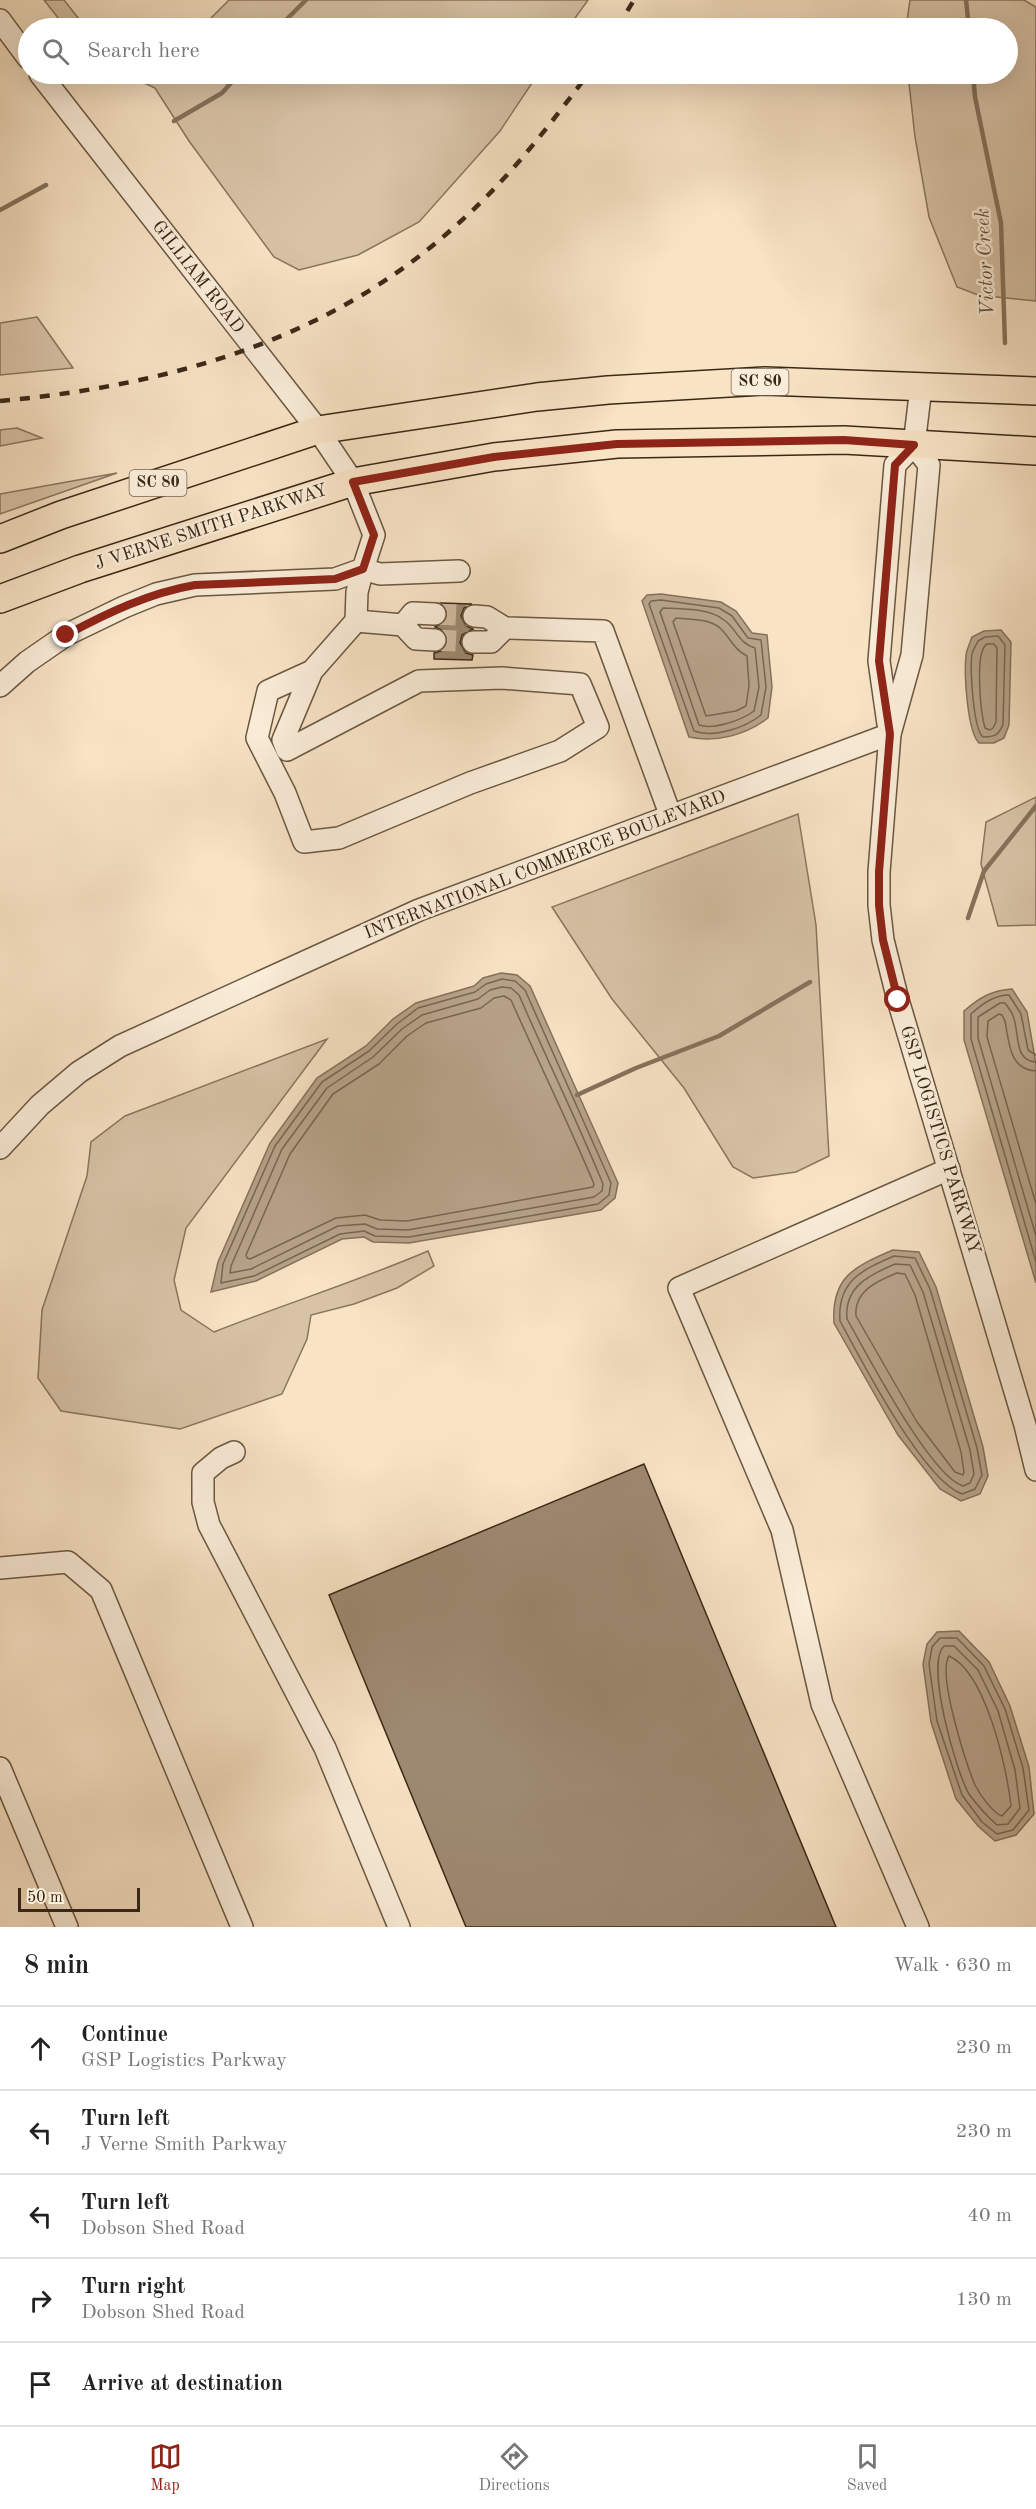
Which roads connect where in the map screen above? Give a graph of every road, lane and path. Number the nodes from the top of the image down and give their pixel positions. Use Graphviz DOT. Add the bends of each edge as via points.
graph roads {
  1 [pos="0,20"];
  2 [pos="18,44"];
  3 [pos="48,84"];
  4 [pos="921,387"];
  5 [pos="1036,392"];
  6 [pos="318,430"];
  7 [pos="914,445"];
  8 [pos="1036,451"];
  9 [pos="353,482"];
  10 [pos="0,539"];
  11 [pos="363,569"];
  12 [pos="459,571"];
  13 [pos="0,599"];
  14 [pos="435,614"];
  15 [pos="474,616"];
  16 [pos="356,621"];
  17 [pos="403,625"];
  18 [pos="505,628"];
  19 [pos="435,640"];
  20 [pos="473,642"];
  21 [pos="312,671"];
  22 [pos="0,686"];
  23 [pos="890,734"];
  24 [pos="670,814"];
  25 [pos="0,1148"];
  26 [pos="950,1170"];
  27 [pos="234,1452"];
  28 [pos="1036,1470"];
  29 [pos="0,1568"];
  30 [pos="0,1768"];
  31 [pos="67,1927"];
  32 [pos="242,1927"];
  33 [pos="399,1927"];
  34 [pos="918,1927"];
  1 -- 2 [label="street"];
  3 -- 6 [label="street, GILLIAM ROAD"];
  4 -- 5 [label="main road, SC 80"];
  4 -- 6 [label="main road, SC 80" via="765,381 608,390"];
  4 -- 7 [label="street"];
  6 -- 9 [label="street, GILLIAM ROAD"];
  6 -- 10 [label="main road, SC 80"];
  7 -- 8 [label="main road, J VERNE SMITH PARKWAY"];
  7 -- 9 [label="main road, J VERNE SMITH PARKWAY" via="844,440 617,444 494,457"];
  7 -- 23 [label="street, GSP LOGISTICS PARKWAY" via="929,465 912,655"];
  7 -- 23 [label="street, GSP LOGISTICS PARKWAY" via="895,465 894,476 879,661"];
  9 -- 11 [label="street, GILLIAM ROAD" via="374,535"];
  9 -- 13 [label="main road, J VERNE SMITH PARKWAY" via="80,569"];
  11 -- 12 [label="street" via="380,574"];
  11 -- 16 [label="street, GILLIAM ROAD"];
  11 -- 22 [label="street" via="335,579 195,585 156,594 66,635"];
  14 -- 17 [label="street" via="413,613"];
  15 -- 18 [label="street" via="487,617"];
  16 -- 17 [label="street"];
  16 -- 21 [label="street"];
  17 -- 19 [label="street" via="416,639"];
  18 -- 20 [label="street" via="491,642"];
  18 -- 24 [label="street" via="603,631"];
  21 -- 21 [label="street" via="283,740 287,750 419,681 502,678 580,684 598,726 560,751 470,783 339,838 304,842 257,738 268,691"];
  23 -- 24 [label="street, INTERNATIONAL COMMERCE BOULEVARD"];
  23 -- 26 [label="street, GSP LOGISTICS PARKWAY" via="879,872 883,940"];
  24 -- 25 [label="street, INTERNATIONAL COMMERCE BOULEVARD" via="419,910 120,1046 40,1104"];
  26 -- 28 [label="street, GSP LOGISTICS PARKWAY"];
  26 -- 34 [label="street" via="679,1288 782,1530 822,1704"];
  27 -- 33 [label="street" via="203,1473 208,1525 325,1748"];
  29 -- 32 [label="street" via="68,1562 101,1590"];
  30 -- 31 [label="street"];
}
